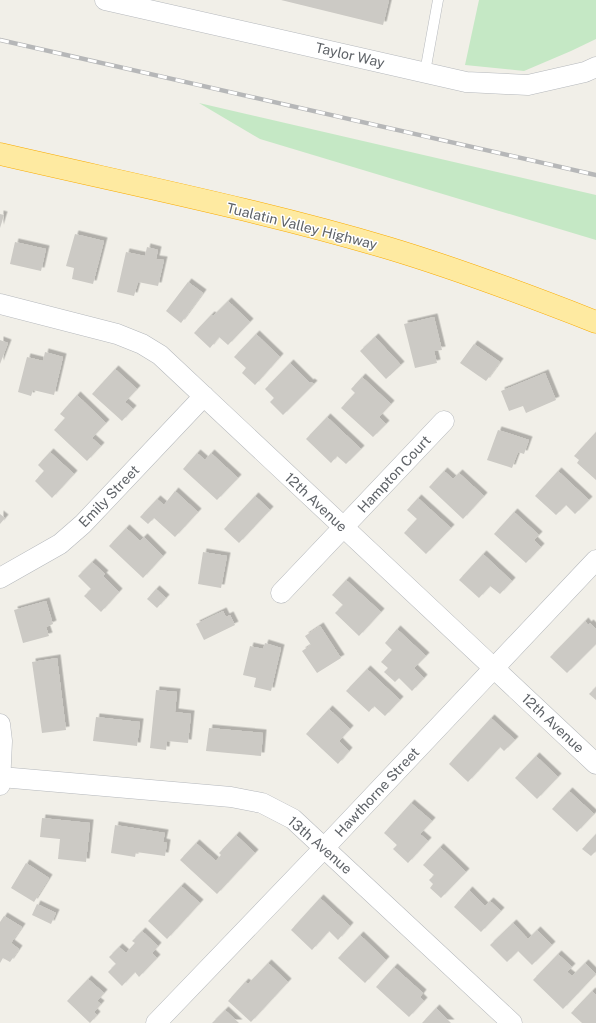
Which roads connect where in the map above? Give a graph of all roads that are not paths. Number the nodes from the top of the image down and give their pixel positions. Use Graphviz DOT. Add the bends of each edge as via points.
graph roads {
  1 [pos="105,0"];
  2 [pos="438,0"];
  3 [pos="133,3"];
  4 [pos="596,67"];
  5 [pos="425,72"];
  6 [pos="0,154"];
  7 [pos="0,304"];
  8 [pos="596,322"];
  9 [pos="204,396"];
  10 [pos="444,421"];
  11 [pos="343,527"];
  12 [pos="596,560"];
  13 [pos="0,578"];
  14 [pos="281,593"];
  15 [pos="494,668"];
  16 [pos="0,724"];
  17 [pos="596,764"];
  18 [pos="1,781"];
  19 [pos="325,847"];
  20 [pos="156,1023"];
  21 [pos="512,1023"];
  1 -- 3 [label="street, Taylor Way"];
  2 -- 5 [label="lane"];
  3 -- 5 [label="street, Taylor Way"];
  4 -- 5 [label="street, Taylor Way" via="585,72 528,85 466,82"];
  6 -- 8 [label="highway, Tualatin Valley Highway" via="293,222 388,248 502,286"];
  7 -- 9 [label="street, 12th Avenue" via="117,334 142,344 160,355"];
  9 -- 11 [label="street, 12th Avenue"];
  9 -- 13 [label="street, Emily Street" via="83,524 60,544"];
  10 -- 11 [label="street, Hampton Court"];
  11 -- 14 [label="street, Hampton Court"];
  11 -- 15 [label="street, 12th Avenue"];
  12 -- 15 [label="street, Hawthorne Street"];
  15 -- 17 [label="street, 12th Avenue"];
  15 -- 19 [label="street, Hawthorne Street"];
  16 -- 18 [label="street"];
  18 -- 19 [label="street, 13th Avenue" via="231,797 262,803 293,818"];
  19 -- 20 [label="street, Hawthorne Street"];
  19 -- 21 [label="street, 13th Avenue"];
}
